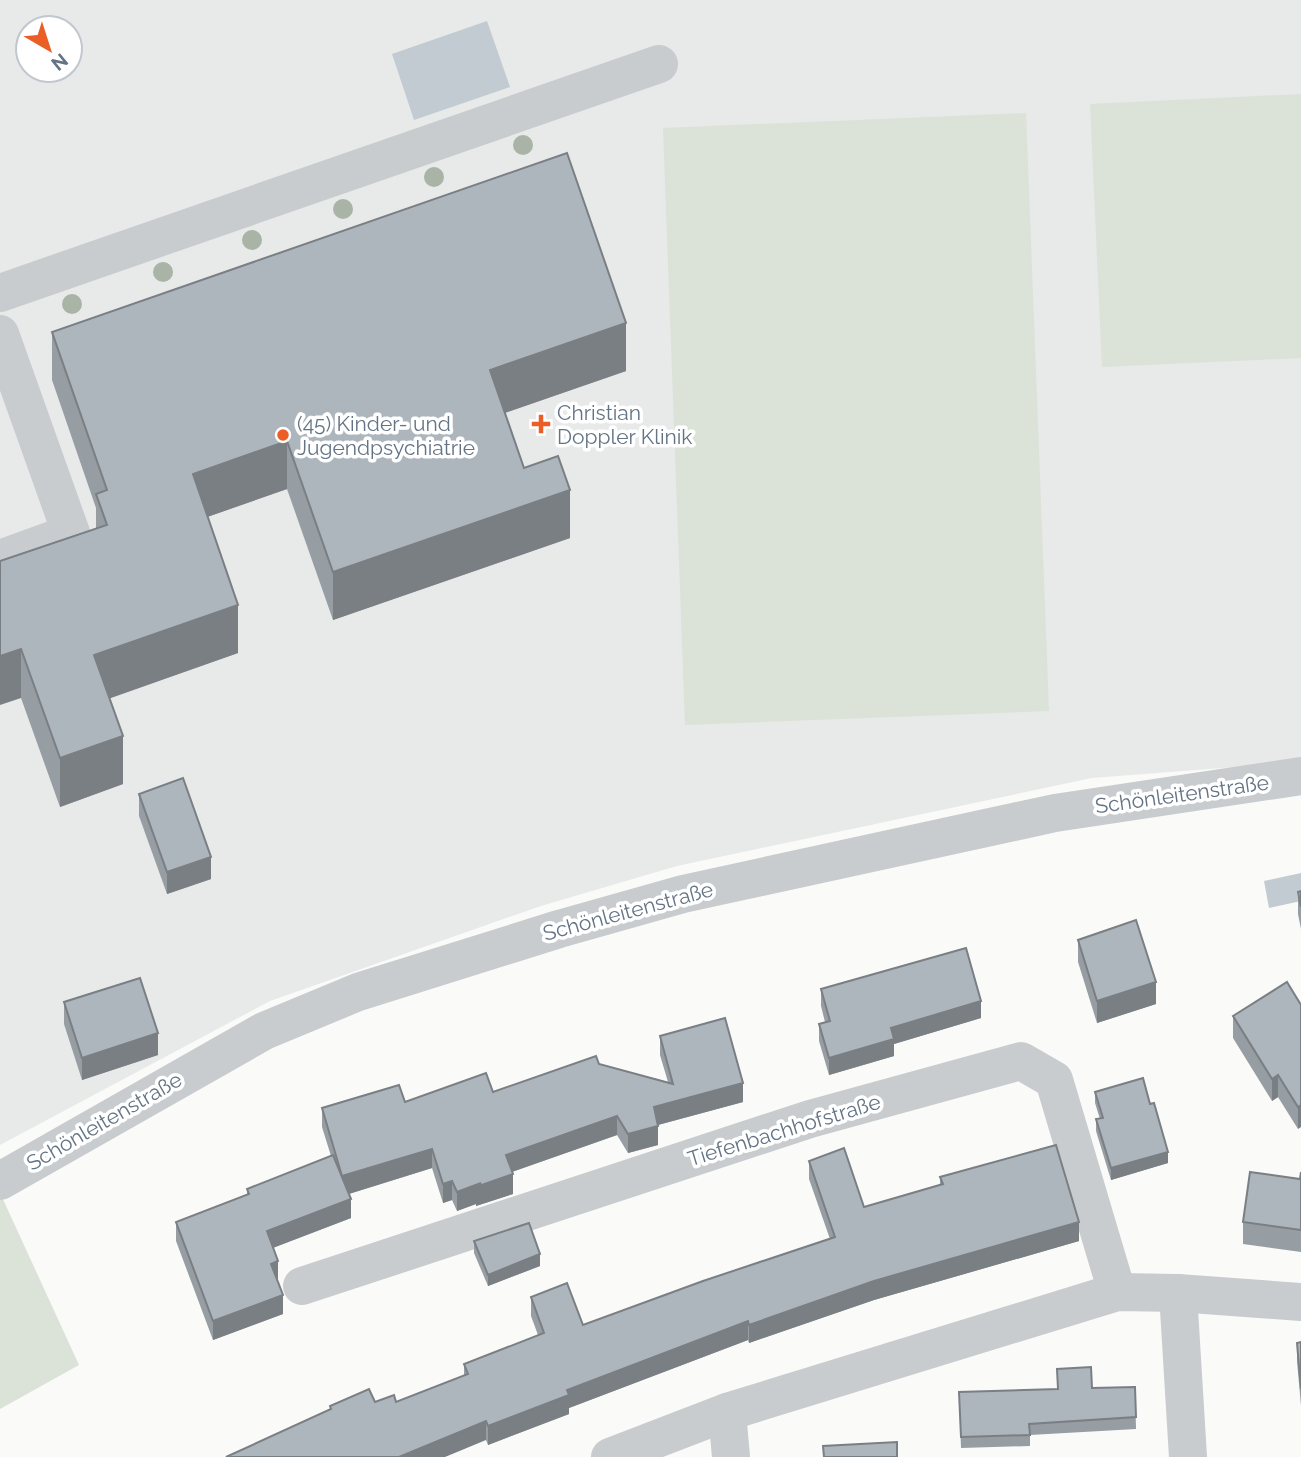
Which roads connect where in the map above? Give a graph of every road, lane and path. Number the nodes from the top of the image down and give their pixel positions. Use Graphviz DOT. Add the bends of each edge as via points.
graph roads {
  1 [pos="659,64"];
  2 [pos="0,293"];
  3 [pos="0,334"];
  4 [pos="0,559"];
  5 [pos="1301,776"];
  6 [pos="0,1181"];
  7 [pos="302,1286"];
  8 [pos="1117,1293"];
  9 [pos="1178,1293"];
  10 [pos="1301,1302"];
  11 [pos="727,1412"];
  12 [pos="610,1457"];
  13 [pos="731,1457"];
  14 [pos="1188,1457"];
  1 -- 2 [label="street"];
  3 -- 4 [label="street" via="71,533"];
  5 -- 6 [label="street, Schönleitenstraße" via="1055,813 683,894 546,933 358,992 264,1031"];
  7 -- 8 [label="street, Tiefenbachhofstraße" via="810,1119 1021,1060 1054,1080"];
  8 -- 9 [label="street"];
  8 -- 11 [label="street"];
  9 -- 10 [label="street"];
  9 -- 14 [label="street"];
  11 -- 12 [label="street"];
  11 -- 13 [label="street"];
}
